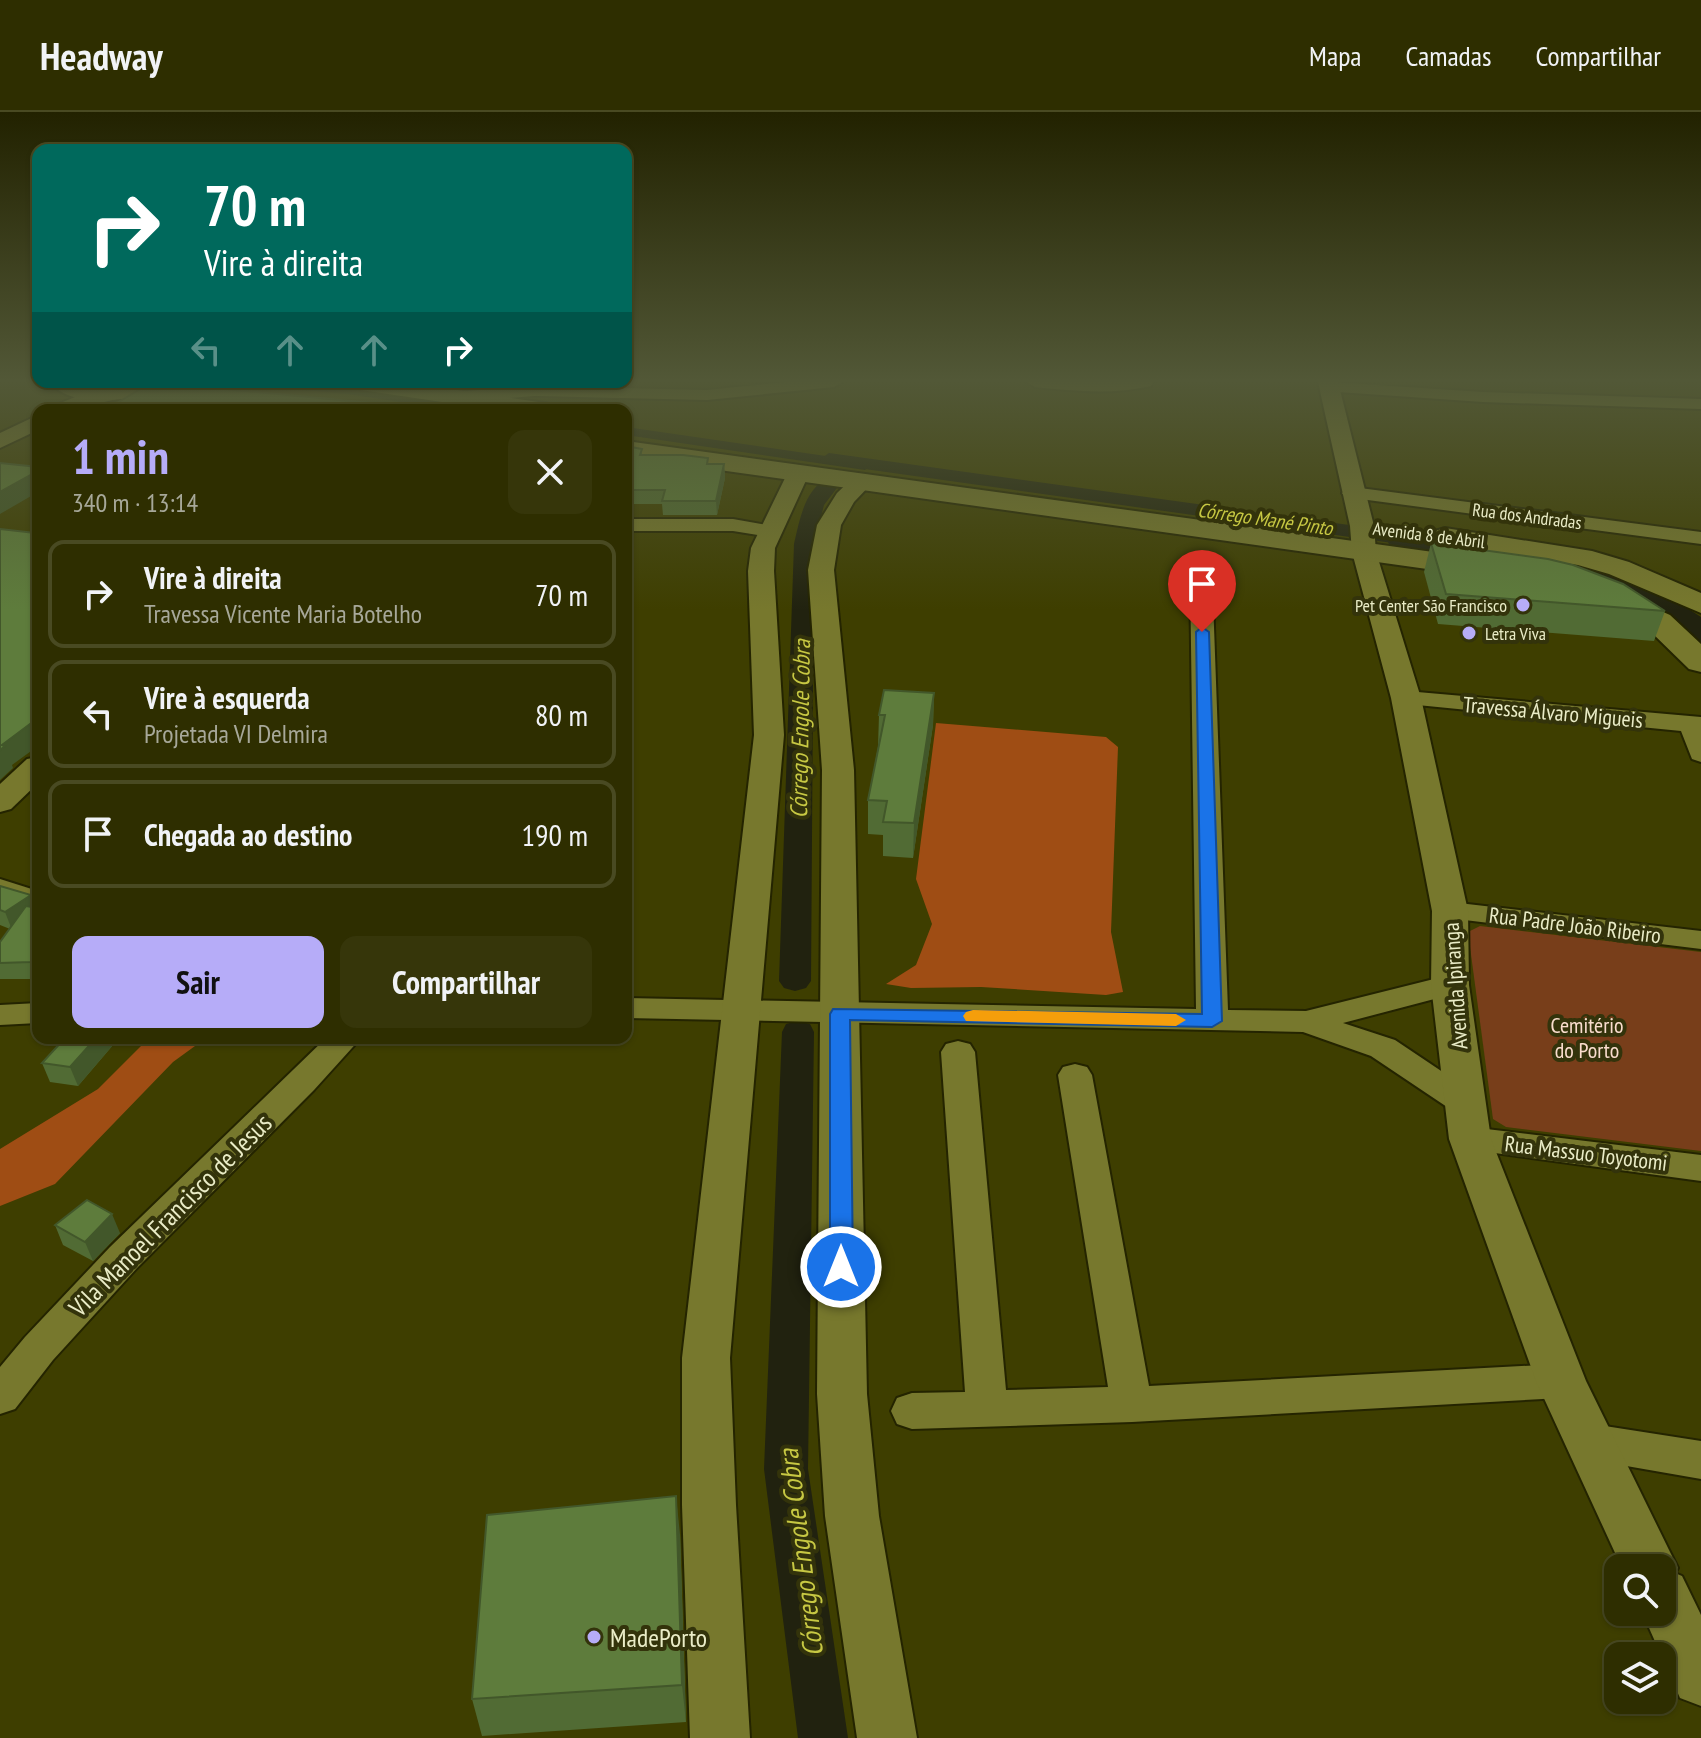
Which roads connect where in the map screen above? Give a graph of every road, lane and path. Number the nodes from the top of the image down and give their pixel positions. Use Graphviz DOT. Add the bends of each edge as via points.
graph roads {
  1 [pos="687,458"];
  2 [pos="1345,458"];
  3 [pos="866,464"];
  4 [pos="798,474"];
  5 [pos="1001,475"];
  6 [pos="1352,493"];
  7 [pos="632,525"];
  8 [pos="771,531"];
  9 [pos="1701,538"];
  10 [pos="1363,539"];
  11 [pos="1201,572"];
  12 [pos="1701,604"];
  13 [pos="1701,662"];
  14 [pos="1406,698"];
  15 [pos="1696,725"];
  16 [pos="1701,754"];
  17 [pos="32,772"];
  18 [pos="0,802"];
  19 [pos="0,888"];
  20 [pos="32,899"];
  21 [pos="1450,911"];
  22 [pos="1701,940"];
  23 [pos="1450,985"];
  24 [pos="632,1008"];
  25 [pos="740,1012"];
  26 [pos="32,1013"];
  27 [pos="840,1014"];
  28 [pos="0,1015"];
  29 [pos="1212,1021"];
  30 [pos="1306,1022"];
  31 [pos="339,1044"];
  32 [pos="958,1052"];
  33 [pos="1075,1075"];
  34 [pos="1468,1121"];
  35 [pos="1701,1168"];
  36 [pos="1561,1381"];
  37 [pos="0,1397"];
  38 [pos="1132,1404"];
  39 [pos="987,1408"];
  40 [pos="912,1411"];
  41 [pos="1592,1442"];
  42 [pos="1701,1460"];
  43 [pos="1644,1554"];
  44 [pos="1676,1624"];
  45 [pos="1701,1678"];
  46 [pos="720,1738"];
  47 [pos="887,1738"];
  1 -- 4 [label="main road, Avenida 8 de Abril"];
  2 -- 6 [label="street, Avenida Ipiranga"];
  3 -- 4 [label="main road, Avenida 8 de Abril"];
  3 -- 10 [label="main road, Avenida 8 de Abril"];
  3 -- 27 [label="street" via="829,525 821,570 838,770"];
  4 -- 8 [label="street"];
  5 -- 10 [label="main road, Avenida 8 de Abril"];
  6 -- 9 [label="street, Rua dos Andradas"];
  6 -- 10 [label="street, Avenida Ipiranga"];
  7 -- 8 [label="street" via="733,525"];
  8 -- 25 [label="street" via="761,571 769,735"];
  10 -- 12 [label="main road, Avenida 8 de Abril" via="1582,557"];
  10 -- 13 [label="main road, Avenida 8 de Abril" via="1576,585 1659,622"];
  10 -- 14 [label="street, Avenida Ipiranga"];
  11 -- 29 [label="street"];
  14 -- 15 [label="street, Travessa Álvaro Migueis"];
  14 -- 21 [label="street, Avenida Ipiranga"];
  15 -- 16 [label="street"];
  17 -- 18 [label="street"];
  19 -- 20 [label="street"];
  21 -- 22 [label="street, Rua Padre João Ribeiro"];
  21 -- 23 [label="street, Avenida Ipiranga"];
  23 -- 30 [label="street"];
  23 -- 34 [label="street, Avenida Ipiranga"];
  24 -- 25 [label="street"];
  25 -- 27 [label="street"];
  25 -- 46 [label="street" via="706,1358"];
  26 -- 28 [label="street"];
  27 -- 29 [label="street"];
  27 -- 47 [label="street" via="842,1394 852,1516"];
  29 -- 30 [label="street"];
  30 -- 34 [label="street" via="1383,1048"];
  31 -- 37 [label="street, Vila Manoel Francisco de Jesus" via="118,1266"];
  32 -- 39 [label="street"];
  33 -- 38 [label="street"];
  34 -- 35 [label="street, Rua Massuo Toyotomi"];
  34 -- 36 [label="street, Avenida Ipiranga"];
  36 -- 38 [label="street"];
  36 -- 41 [label="street, Avenida Ipiranga"];
  38 -- 39 [label="street"];
  39 -- 40 [label="street"];
  41 -- 42 [label="street"];
  41 -- 43 [label="street, Avenida Ipiranga"];
  44 -- 45 [label="street"];
}
